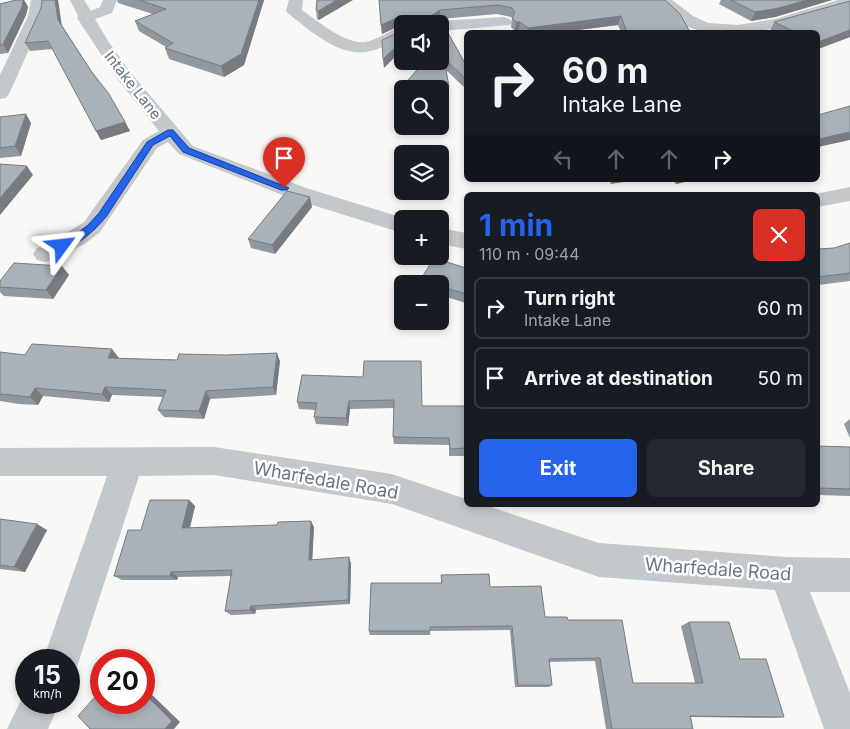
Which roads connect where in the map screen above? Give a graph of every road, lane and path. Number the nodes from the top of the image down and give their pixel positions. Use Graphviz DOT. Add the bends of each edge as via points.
graph roads {
  1 [pos="38,0"];
  2 [pos="77,0"];
  3 [pos="110,0"];
  4 [pos="296,0"];
  5 [pos="663,0"];
  6 [pos="850,1"];
  7 [pos="85,18"];
  8 [pos="504,22"];
  9 [pos="449,25"];
  10 [pos="717,30"];
  11 [pos="743,30"];
  12 [pos="394,35"];
  13 [pos="0,94"];
  14 [pos="171,132"];
  15 [pos="850,194"];
  16 [pos="820,200"];
  17 [pos="394,223"];
  18 [pos="449,238"];
  19 [pos="464,241"];
  20 [pos="45,254"];
  21 [pos="128,461"];
  22 [pos="0,462"];
  23 [pos="786,574"];
  24 [pos="850,576"];
  25 [pos="66,649"];
  26 [pos="35,714"];
  27 [pos="27,729"];
  28 [pos="844,729"];
  1 -- 13 [label="street" via="36,16"];
  2 -- 7 [label="street, Intake Lane"];
  3 -- 7 [label="street" via="107,10"];
  4 -- 12 [label="street" via="294,11 323,32 352,45 363,47"];
  5 -- 10 [label="street" via="687,20"];
  6 -- 11 [label="street"];
  7 -- 14 [label="street, Intake Lane" via="124,76"];
  8 -- 9 [label="street"];
  14 -- 17 [label="street, Intake Lane" via="186,150 298,193"];
  14 -- 20 [label="street" via="150,144 92,227"];
  15 -- 16 [label="street"];
  18 -- 19 [label="street"];
  21 -- 22 [label="street, Wharfedale Road"];
  21 -- 23 [label="street, Wharfedale Road" via="214,461 392,489 599,560"];
  21 -- 25 [label="street"];
  23 -- 24 [label="street, Wharfedale Road"];
  23 -- 28 [label="street"];
  26 -- 27 [label="street"];
}
